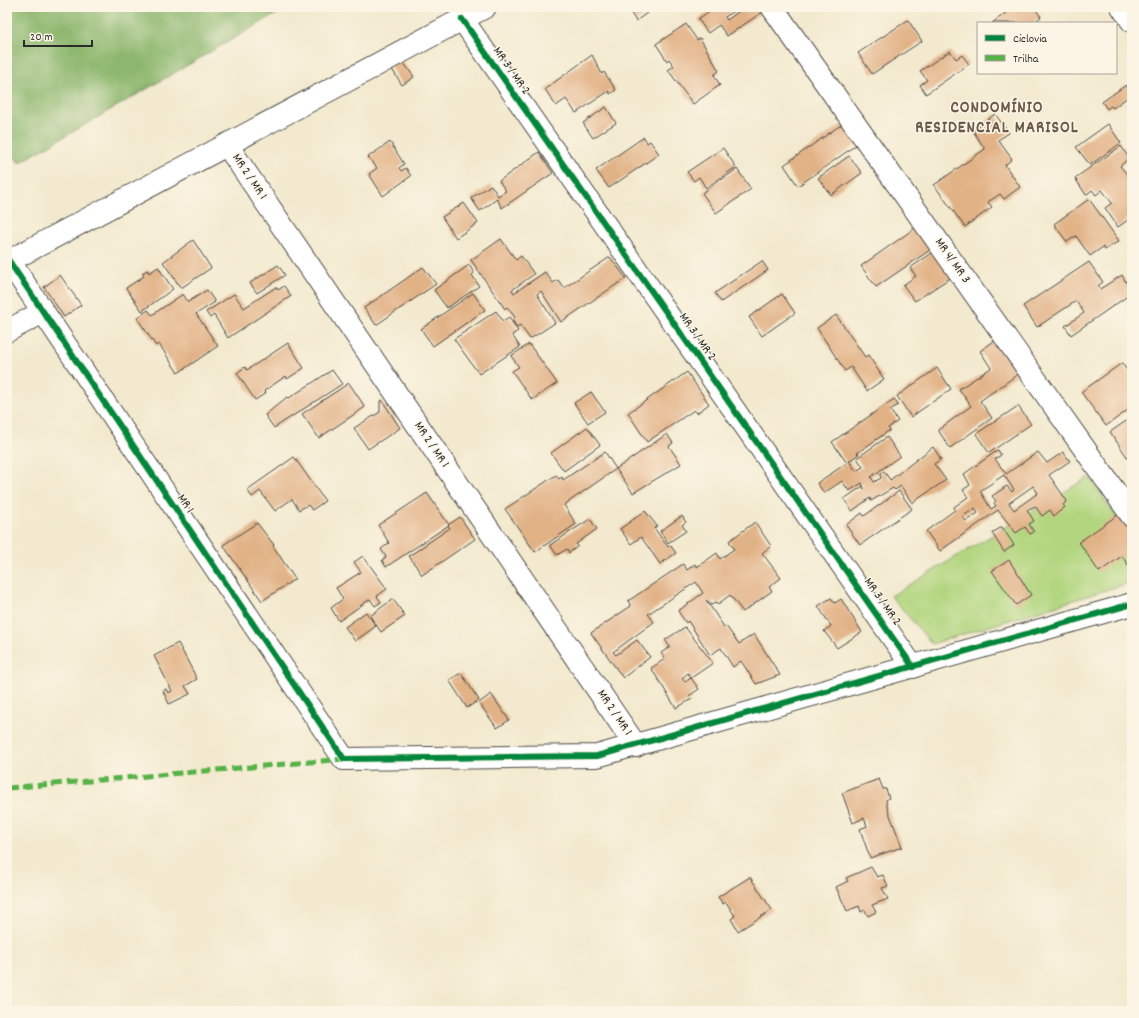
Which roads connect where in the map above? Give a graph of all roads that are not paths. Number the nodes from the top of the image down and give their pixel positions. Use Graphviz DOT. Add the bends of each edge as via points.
graph roads {
  1 [pos="485,7"];
  2 [pos="772,7"];
  3 [pos="1122,7"];
  4 [pos="462,19"];
  5 [pos="1132,21"];
  6 [pos="227,145"];
  7 [pos="8,260"];
  8 [pos="43,312"];
  9 [pos="7,331"];
  10 [pos="1132,516"];
  11 [pos="1132,604"];
  12 [pos="913,667"];
  13 [pos="636,746"];
  1 -- 4 [label="street"];
  2 -- 10 [label="street, MR 4/ MR 3"];
  3 -- 5 [label="street"];
  4 -- 6 [label="street"];
  4 -- 12 [label="street, MR 3 / MR 2"];
  6 -- 7 [label="street"];
  6 -- 13 [label="street, MR 2 / MR 1"];
  7 -- 8 [label="street, MR 1"];
  8 -- 9 [label="street"];
  8 -- 13 [label="street, MR 1" via="344,759 597,756"];
  11 -- 12 [label="street"];
  12 -- 13 [label="street"];
}
